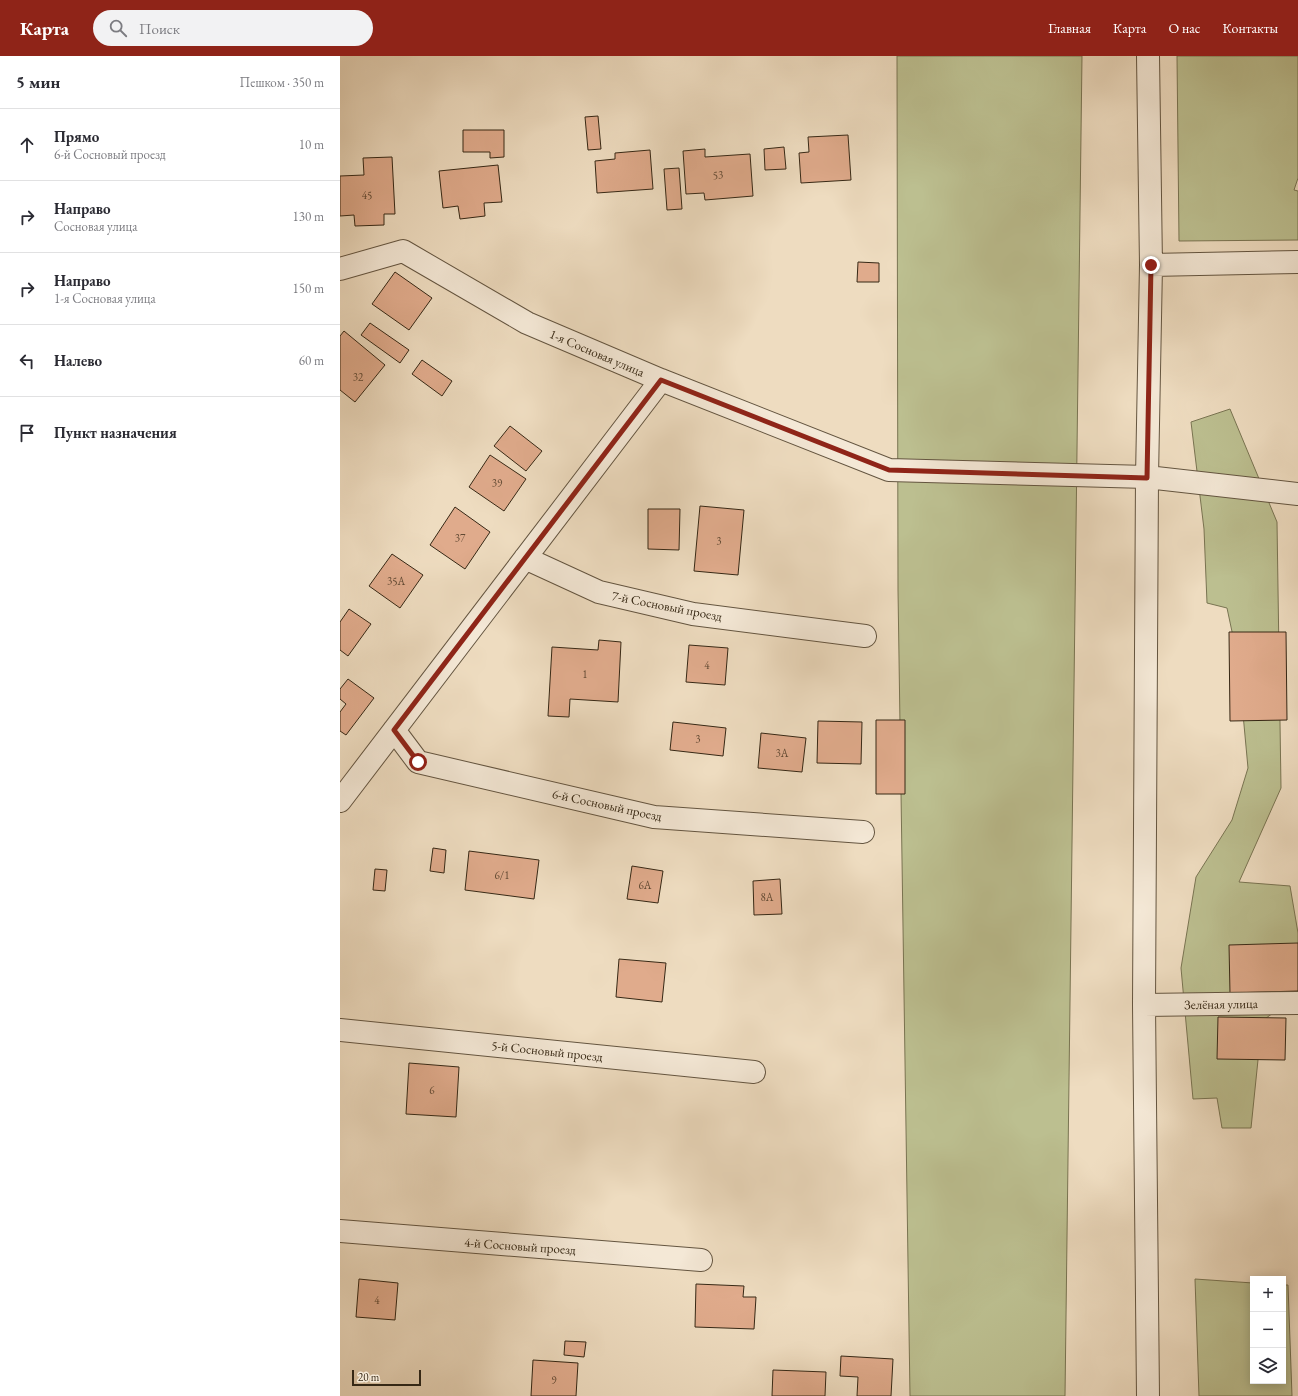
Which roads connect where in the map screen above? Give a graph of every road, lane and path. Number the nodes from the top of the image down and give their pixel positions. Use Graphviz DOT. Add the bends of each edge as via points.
graph roads {
  1 [pos="1148,56"];
  2 [pos="1298,262"];
  3 [pos="1151,265"];
  4 [pos="340,269"];
  5 [pos="661,380"];
  6 [pos="1147,478"];
  7 [pos="1298,494"];
  8 [pos="525,558"];
  9 [pos="864,636"];
  10 [pos="394,730"];
  11 [pos="340,801"];
  12 [pos="863,832"];
  13 [pos="1298,1003"];
  14 [pos="1144,1005"];
  15 [pos="340,1030"];
  16 [pos="754,1072"];
  17 [pos="340,1232"];
  18 [pos="701,1260"];
  19 [pos="1148,1396"];
  1 -- 3 [label="street"];
  2 -- 3 [label="street"];
  3 -- 6 [label="street"];
  4 -- 5 [label="street, 1-я Сосновая улица" via="403,251 528,323"];
  5 -- 6 [label="street, 1-я Сосновая улица" via="889,470"];
  5 -- 8 [label="street"];
  6 -- 7 [label="street, 1-я Сосновая улица"];
  6 -- 14 [label="street"];
  8 -- 9 [label="street, 7-й Сосновый проезд" via="599,592 686,612"];
  8 -- 10 [label="street"];
  10 -- 11 [label="street"];
  10 -- 12 [label="street, 6-й Сосновый проезд" via="418,762 654,817"];
  13 -- 14 [label="street, Зелёная улица"];
  14 -- 19 [label="street"];
  15 -- 16 [label="street, 5-й Сосновый проезд"];
  17 -- 18 [label="street, 4-й Сосновый проезд"];
}
